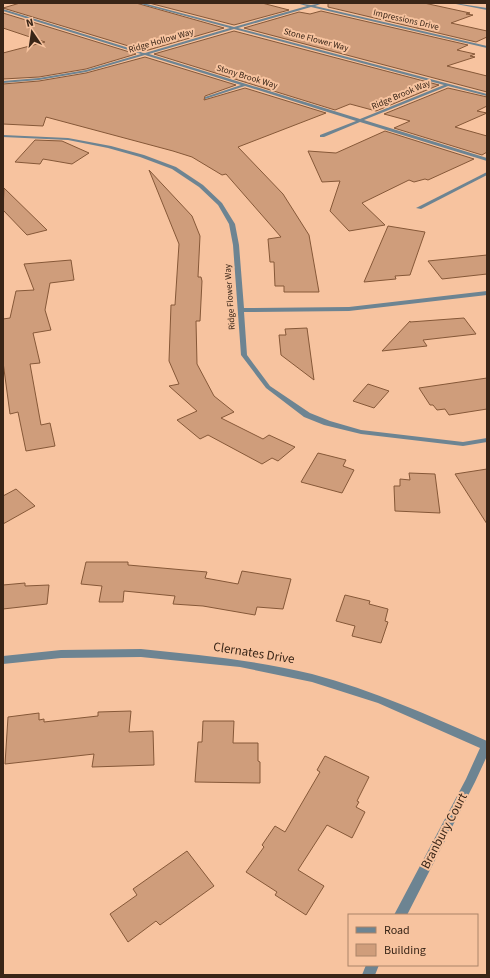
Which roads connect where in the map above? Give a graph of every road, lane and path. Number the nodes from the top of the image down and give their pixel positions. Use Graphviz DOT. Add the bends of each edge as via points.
graph roads {
  1 [pos="139,3"];
  2 [pos="298,3"];
  3 [pos="320,3"];
  4 [pos="456,3"];
  5 [pos="310,6"];
  6 [pos="3,10"];
  7 [pos="487,10"];
  8 [pos="235,28"];
  9 [pos="487,47"];
  10 [pos="146,54"];
  11 [pos="3,82"];
  12 [pos="245,85"];
  13 [pos="447,85"];
  14 [pos="487,95"];
  15 [pos="206,98"];
  16 [pos="362,121"];
  17 [pos="3,136"];
  18 [pos="322,136"];
  19 [pos="487,160"];
  20 [pos="487,172"];
  21 [pos="419,208"];
  22 [pos="487,293"];
  23 [pos="240,310"];
  24 [pos="487,440"];
  25 [pos="3,660"];
  26 [pos="486,746"];
  27 [pos="401,914"];
  28 [pos="372,966"];
  29 [pos="368,975"];
  1 -- 8 [label="street, Stone Flower Way"];
  2 -- 5 [label="street, Impressions Drive"];
  3 -- 5 [label="street, Ridge Hollow Way"];
  4 -- 7 [label="street"];
  5 -- 8 [label="street, Ridge Hollow Way"];
  5 -- 9 [label="street, Impressions Drive"];
  6 -- 10 [label="street, Stony Brook Way"];
  8 -- 10 [label="street, Ridge Hollow Way"];
  8 -- 13 [label="street, Stone Flower Way"];
  10 -- 11 [label="street, Ridge Hollow Way" via="66,75"];
  10 -- 12 [label="street, Stony Brook Way"];
  12 -- 15 [label="street"];
  12 -- 16 [label="street, Stony Brook Way"];
  13 -- 14 [label="street, Stone Flower Way"];
  13 -- 16 [label="street, Ridge Brook Way"];
  16 -- 18 [label="street, Ridge Brook Way"];
  16 -- 19 [label="street, Stony Brook Way"];
  17 -- 23 [label="street, Ridge Flower Way" via="68,139 114,148 174,168 201,186 220,204 232,224"];
  20 -- 21 [label="street"];
  22 -- 23 [label="street" via="349,309"];
  23 -- 24 [label="street, Ridge Flower Way" via="244,355 268,387 307,415 327,424 361,432 463,444"];
  25 -- 26 [label="street, Clernates Drive" via="61,654 141,653 240,663 312,678 381,700"];
  26 -- 27 [label="street, Branbury Court" via="470,782"];
  28 -- 29 [label="street"];
}
